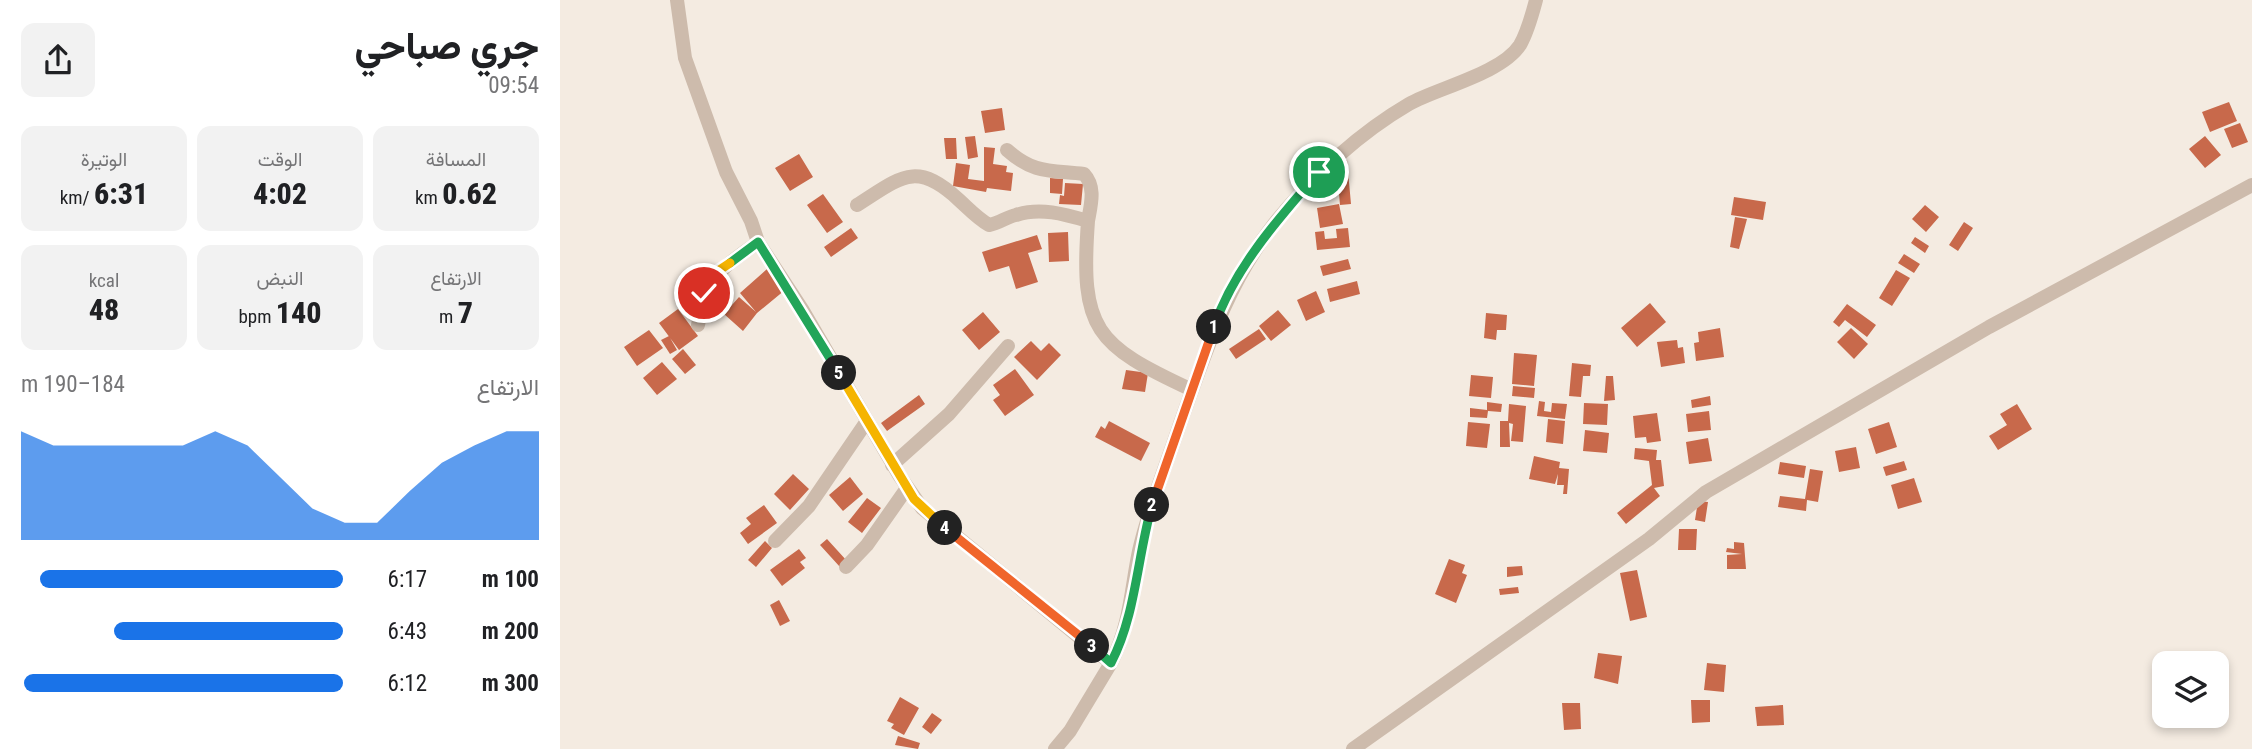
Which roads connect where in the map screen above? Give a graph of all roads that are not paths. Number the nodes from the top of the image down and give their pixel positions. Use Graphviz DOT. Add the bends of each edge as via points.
graph roads {
  1 [pos="677,0"];
  2 [pos="1536,0"];
  3 [pos="1007,150"];
  4 [pos="2252,185"];
  5 [pos="858,205"];
  6 [pos="1088,221"];
  7 [pos="758,242"];
  8 [pos="698,325"];
  9 [pos="1008,346"];
  10 [pos="1192,390"];
  11 [pos="867,421"];
  12 [pos="892,464"];
  13 [pos="907,488"];
  14 [pos="775,541"];
  15 [pos="846,567"];
  16 [pos="1111,663"];
  17 [pos="1055,749"];
  18 [pos="1353,749"];
  1 -- 7 [label="street" via="685,58 726,172"];
  2 -- 10 [label="street" via="1518,48 1458,85 1410,103 1319,172 1273,226 1239,278 1217,316"];
  3 -- 6 [label="street" via="1040,171 1084,174 1092,194"];
  4 -- 18 [label="street" via="1989,327 1706,492 1649,539"];
  5 -- 6 [label="street" via="893,181 910,176 931,178 989,225 1039,211"];
  6 -- 10 [label="street" via="1087,300 1100,331 1112,346 1149,370"];
  7 -- 8 [label="street" via="718,271 704,293"];
  7 -- 11 [label="street"];
  9 -- 12 [label="street" via="949,414"];
  10 -- 16 [label="street" via="1152,503 1128,624"];
  11 -- 12 [label="street"];
  11 -- 14 [label="street" via="809,506"];
  12 -- 13 [label="street"];
  13 -- 15 [label="street"];
  13 -- 16 [label="street" via="922,509"];
  16 -- 17 [label="street"];
}
